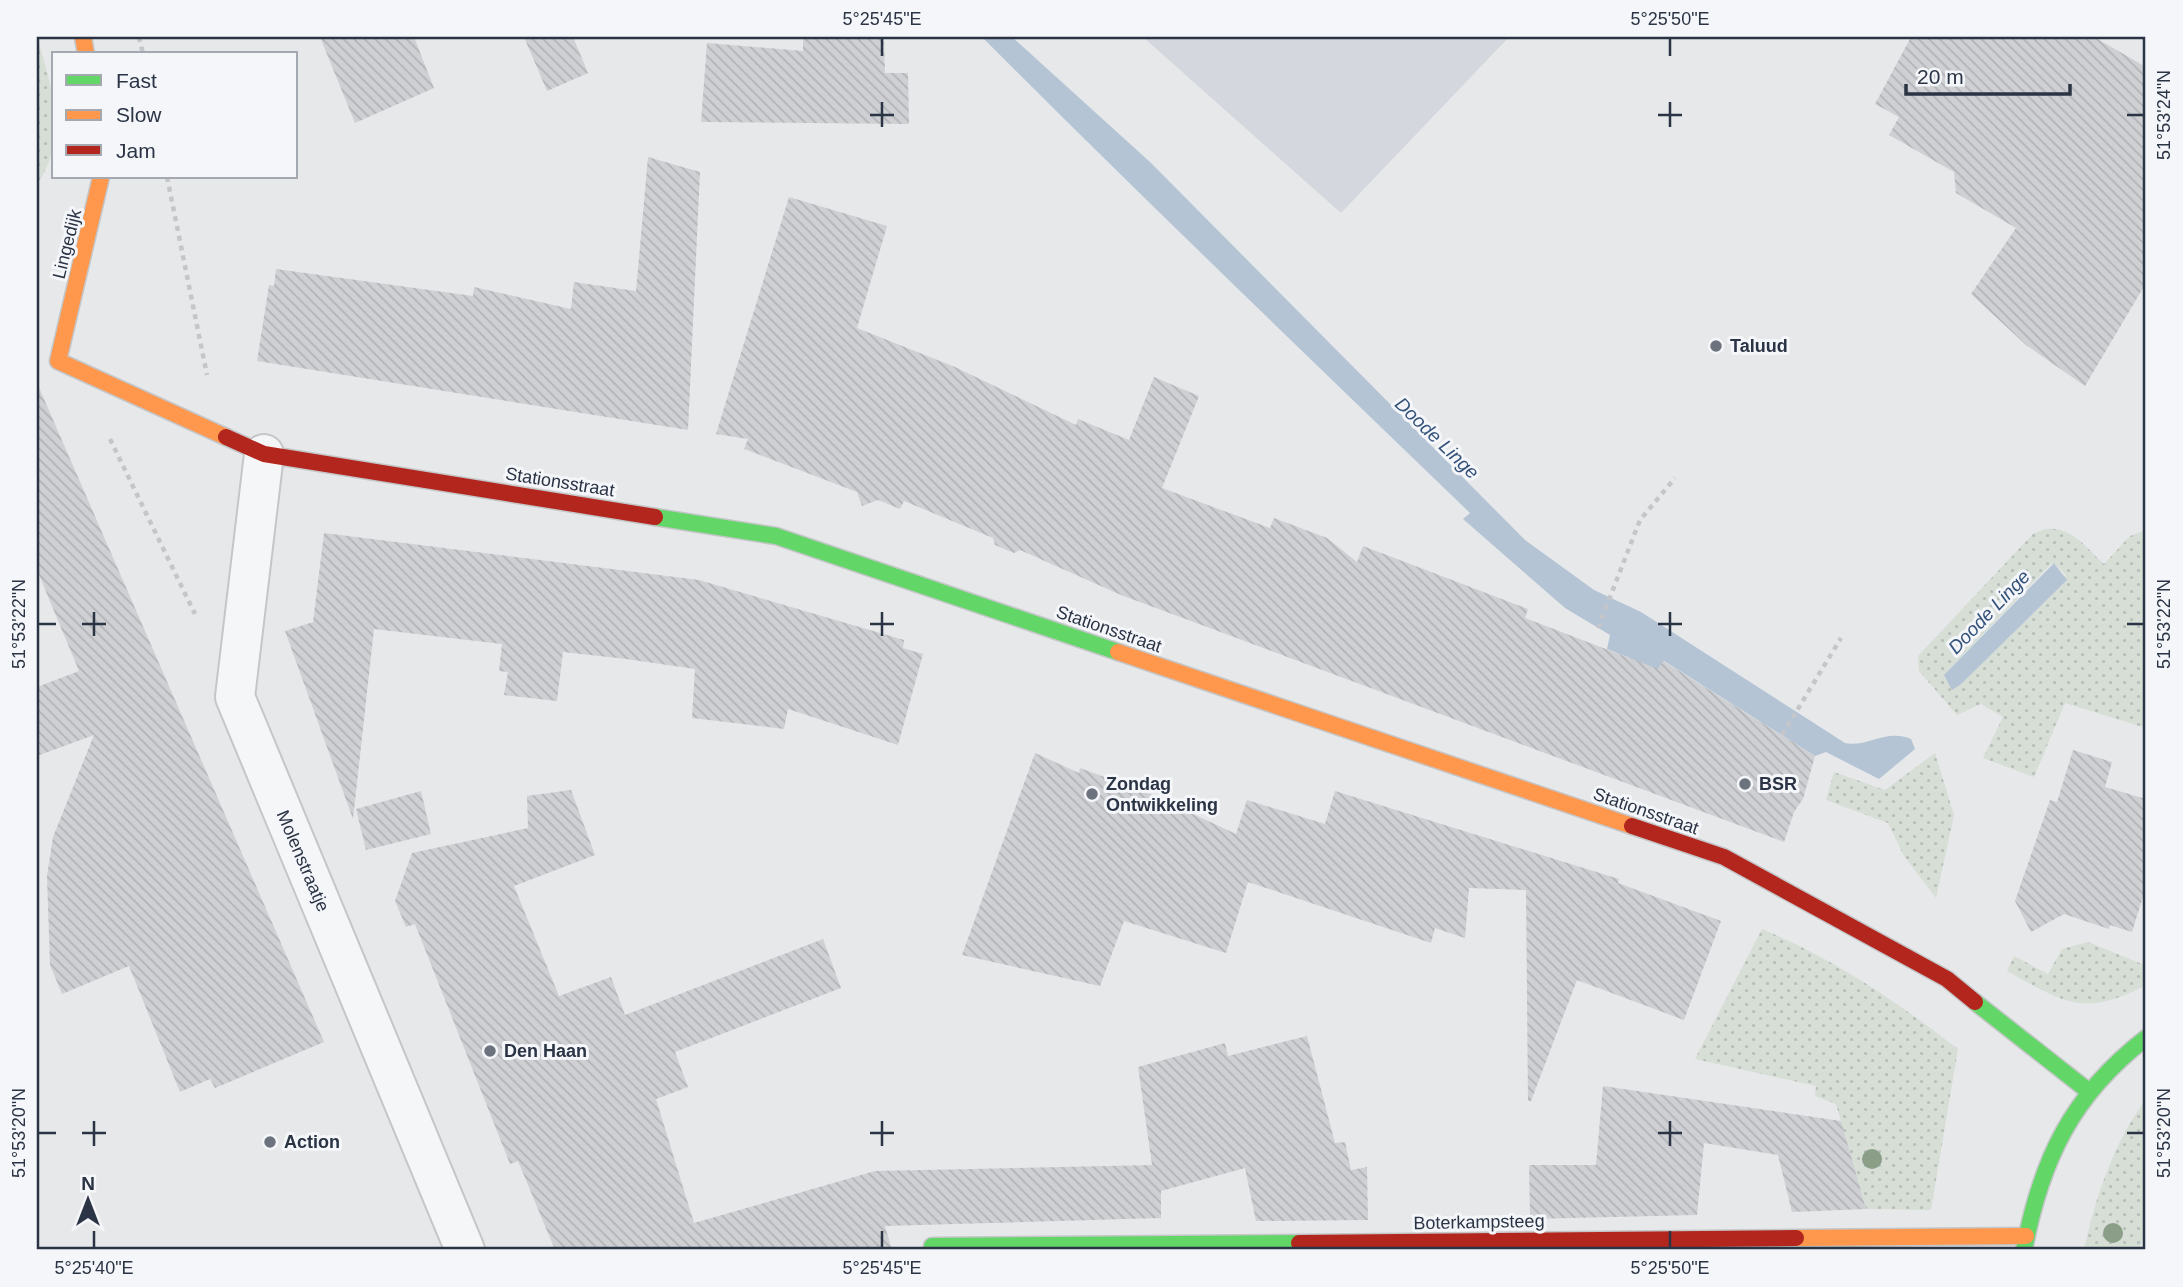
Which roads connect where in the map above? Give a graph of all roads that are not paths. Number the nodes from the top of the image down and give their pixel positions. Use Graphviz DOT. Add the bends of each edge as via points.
graph roads {
  1 [pos="101,178"];
  2 [pos="57,360"];
  3 [pos="264,454"];
  4 [pos="2146,1038"];
  5 [pos="2087,1090"];
  6 [pos="2025,1243"];
  7 [pos="932,1246"];
  8 [pos="465,1250"];
  1 -- 2 [label="street, Lingedijk"];
  2 -- 3 [label="street, Stationsstraat"];
  3 -- 5 [label="street, Stationsstraat" via="776,536 1724,857 1947,979"];
  3 -- 8 [label="street, Molenstraatje" via="235,697"];
  4 -- 5 [label="street"];
  5 -- 6 [label="street" via="2045,1167"];
  6 -- 7 [label="street, Boterkampsteeg"];
}
